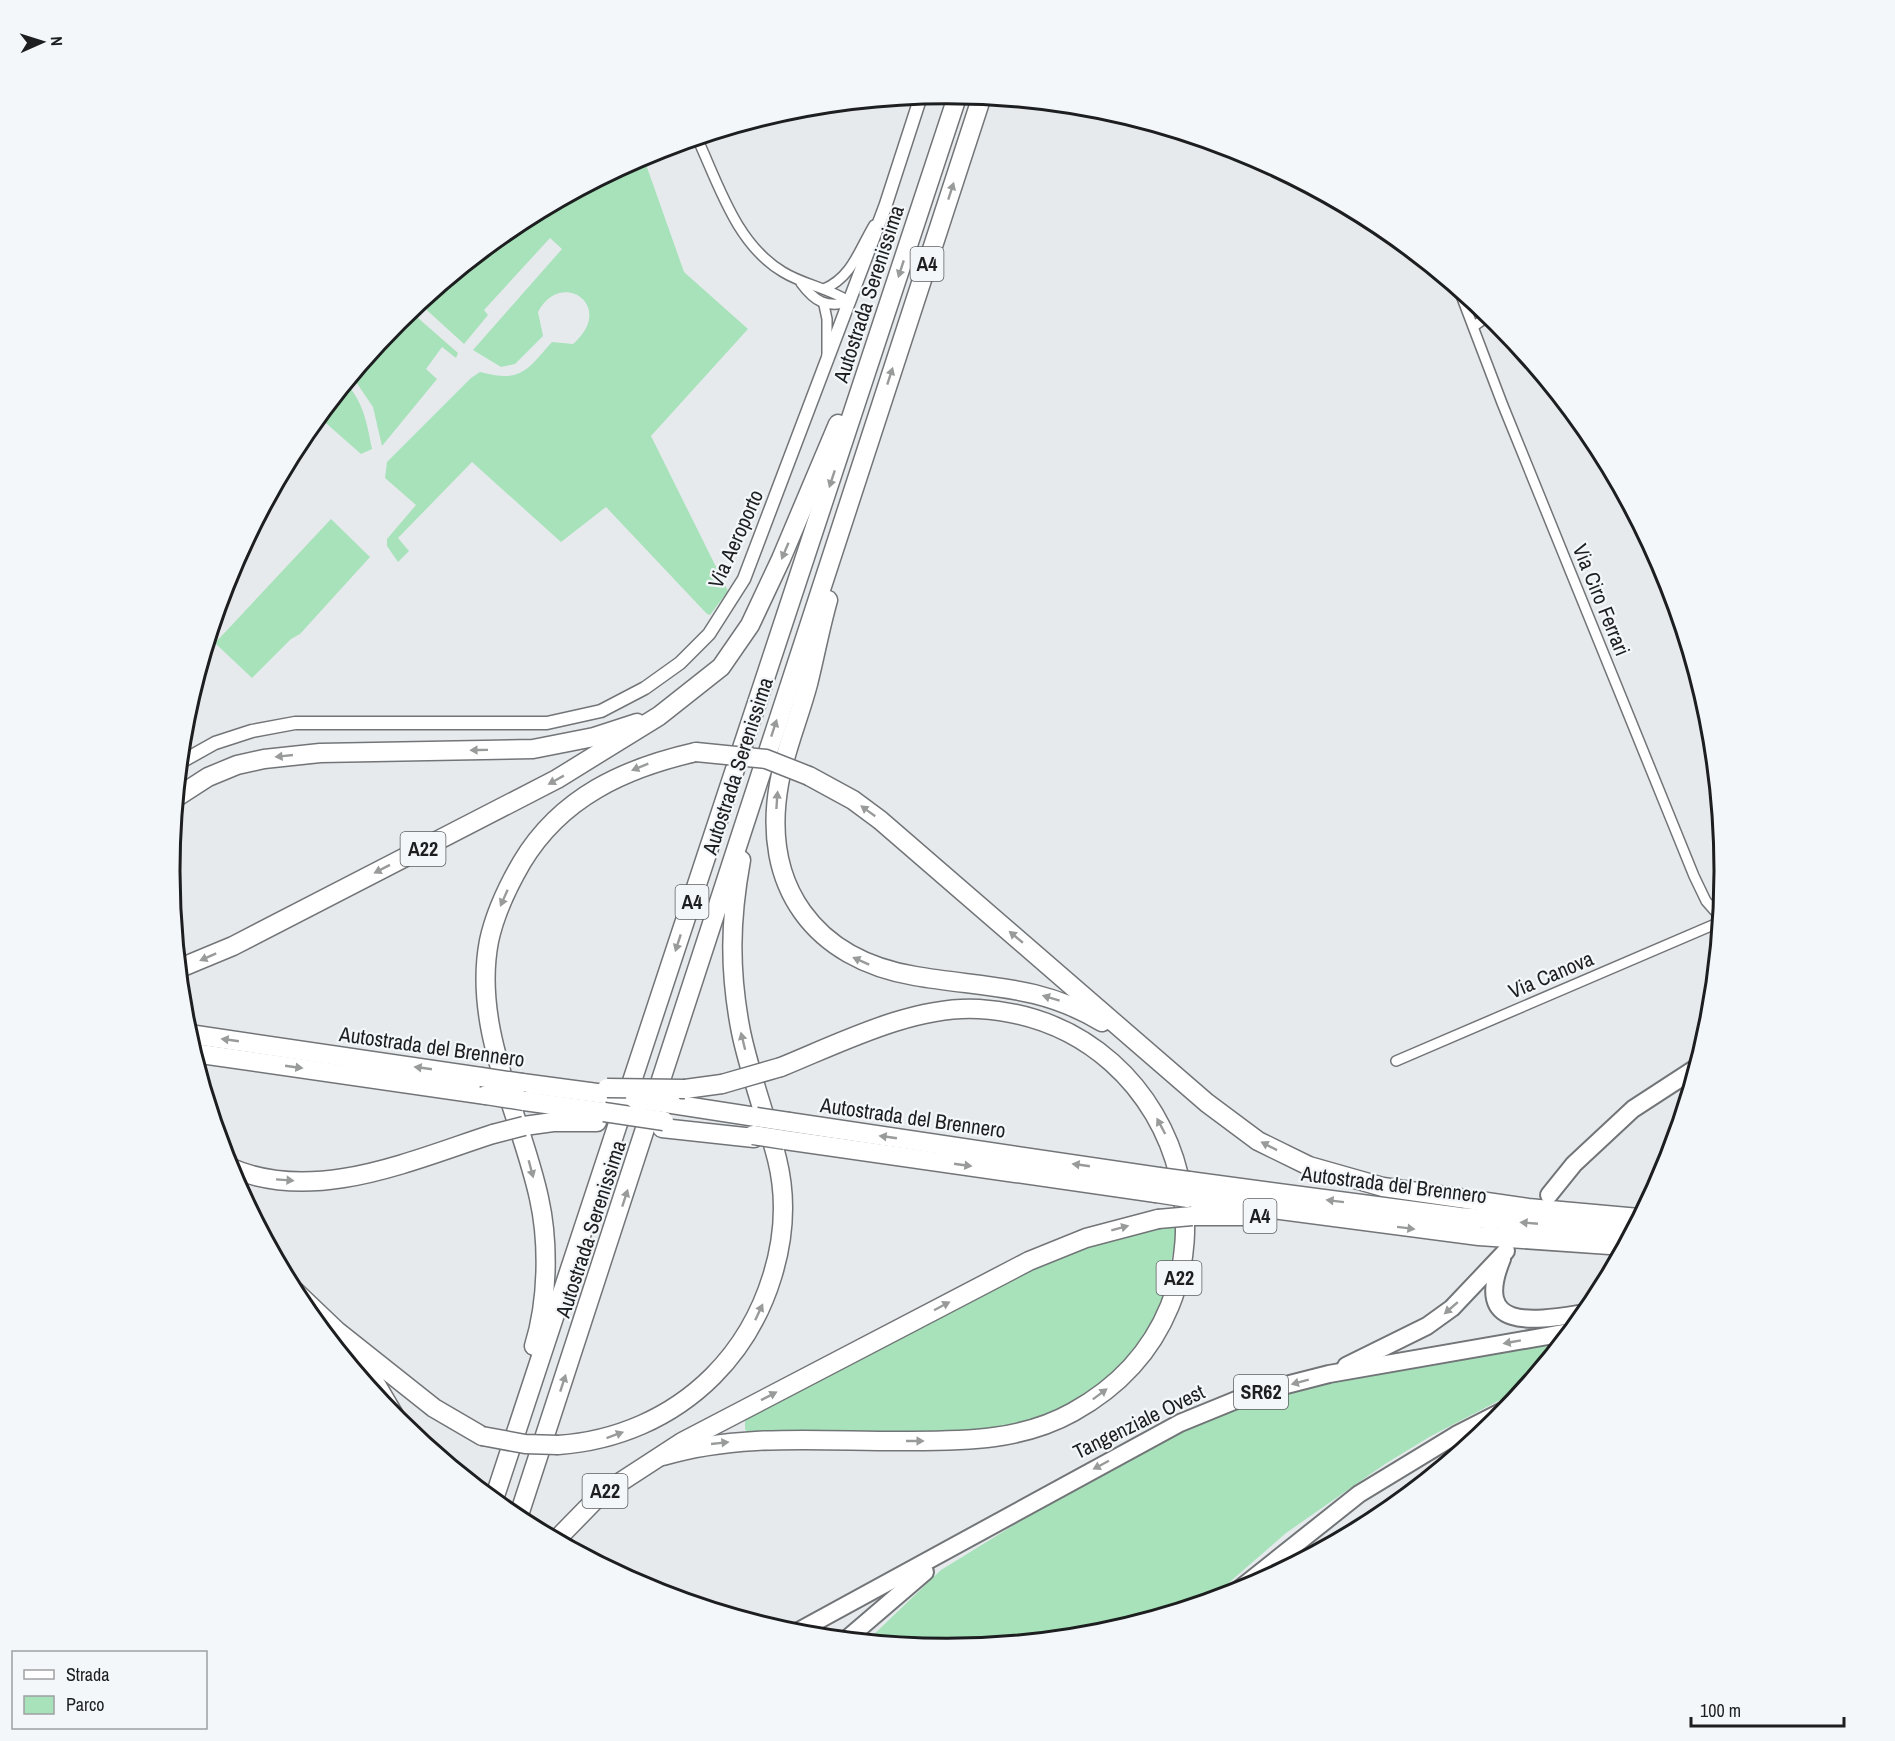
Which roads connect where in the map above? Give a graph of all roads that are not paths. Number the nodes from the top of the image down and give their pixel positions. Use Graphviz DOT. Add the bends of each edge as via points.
graph roads {
  1 [pos="955,104"];
  2 [pos="918,105"];
  3 [pos="979,105"];
  4 [pos="700,144"];
  5 [pos="885,207"];
  6 [pos="801,283"];
  7 [pos="824,289"];
  8 [pos="850,302"];
  9 [pos="890,304"];
  10 [pos="824,305"];
  11 [pos="1465,305"];
  12 [pos="1482,321"];
  13 [pos="1474,326"];
  14 [pos="827,363"];
  15 [pos="872,432"];
  16 [pos="659,716"];
  17 [pos="189,757"];
  18 [pos="756,783"];
  19 [pos="185,791"];
  20 [pos="1713,911"];
  21 [pos="1713,922"];
  22 [pos="186,965"];
  23 [pos="199,1035"];
  24 [pos="1140,1045"];
  25 [pos="203,1054"];
  26 [pos="1396,1061"];
  27 [pos="1686,1074"];
  28 [pos="523,1092"];
  29 [pos="607,1104"];
  30 [pos="666,1118"];
  31 [pos="755,1130"];
  32 [pos="786,1134"];
  33 [pos="243,1173"];
  34 [pos="1158,1185"];
  35 [pos="1189,1189"];
  36 [pos="1550,1195"];
  37 [pos="1327,1217"];
  38 [pos="1631,1217"];
  39 [pos="1158,1219"];
  40 [pos="1625,1228"];
  41 [pos="1616,1245"];
  42 [pos="1572,1315"];
  43 [pos="329,1324"];
  44 [pos="337,1331"];
  45 [pos="1558,1334"];
  46 [pos="1329,1374"];
  47 [pos="371,1377"];
  48 [pos="1479,1423"];
  49 [pos="663,1456"];
  50 [pos="492,1487"];
  51 [pos="497,1490"];
  52 [pos="521,1508"];
  53 [pos="563,1534"];
  54 [pos="953,1548"];
  55 [pos="1267,1567"];
  56 [pos="810,1625"];
  57 [pos="855,1632"];
  1 -- 9 [label="highway, Autostrada Serenissima / A4, one-way"];
  2 -- 5 [label="street, Via Aeroporto"];
  15 -- 3 [label="highway, Autostrada Serenissima / A4, one-way"];
  4 -- 6 [label="street" via="741,231 759,254"];
  5 -- 7 [label="street" via="850,271"];
  5 -- 8 [label="street, Via Aeroporto"];
  6 -- 7 [label="street"];
  6 -- 10 [label="street"];
  7 -- 8 [label="street"];
  8 -- 10 [label="street"];
  8 -- 14 [label="street, Via Aeroporto"];
  9 -- 16 [label="highway, A4, one-way" via="750,624 721,667"];
  9 -- 51 [label="highway, Autostrada Serenissima / A4, one-way"];
  10 -- 14 [label="street"];
  11 -- 13 [label="street, Via Ciro Ferrari"];
  12 -- 13 [label="street"];
  13 -- 20 [label="street, Via Ciro Ferrari" via="1519,447 1694,876"];
  14 -- 17 [label="street, Via Aeroporto" via="744,579 709,634 680,663 645,688 601,711 547,723 295,723 214,743"];
  18 -- 15 [label="highway, Autostrada Serenissima / A4, one-way"];
  24 -- 15 [label="highway, one-way" via="1079,1008 1054,998 1023,990 913,976 852,957 812,925 783,879 776,847 778,787"];
  16 -- 19 [label="highway, one-way" via="594,737 533,748 320,753 264,759 237,765"];
  16 -- 22 [label="highway, A22, one-way" via="557,779 233,946"];
  44 -- 18 [label="highway, one-way, bridge" via="434,1408 482,1436 558,1445 590,1443 645,1424 703,1386 742,1342 770,1285 780,1228 777,1160 741,1032 731,968 736,887"];
  52 -- 18 [label="highway, Autostrada Serenissima / A4, one-way" via="639,1155"];
  21 -- 26 [label="street, Via Canova"];
  28 -- 23 [label="highway, Autostrada del Brennero, one-way, bridge" via="481,1077"];
  38 -- 24 [label="highway, one-way" via="1438,1196 1383,1187 1309,1166 1258,1141"];
  24 -- 50 [label="highway, one-way, bridge" via="880,820 809,776 766,759 696,752 654,761 611,779 576,800 533,844 498,910 489,942 490,1019 539,1199 544,1266 538,1334"];
  25 -- 28 [label="highway, Autostrada del Brennero, one-way, bridge" via="486,1095"];
  27 -- 36 [label="highway" via="1634,1109 1574,1164"];
  28 -- 29 [label="highway, Autostrada del Brennero"];
  28 -- 29 [label="highway, Autostrada del Brennero" via="544,1085"];
  29 -- 30 [label="highway, Autostrada del Brennero, bridge"];
  33 -- 29 [label="highway, one-way, bridge" via="288,1181 387,1169 493,1134 553,1122"];
  49 -- 29 [label="highway, A22, one-way, bridge" via="731,1442 952,1441 1000,1437 1036,1428 1086,1405 1122,1377 1159,1328 1179,1278 1186,1213 1183,1184 1170,1143 1155,1114 1121,1071 1068,1033 1019,1014 975,1008 915,1017 866,1032 781,1067 722,1084"];
  30 -- 31 [label="highway, Autostrada del Brennero"];
  30 -- 31 [label="highway"];
  31 -- 32 [label="highway, Autostrada del Brennero, bridge"];
  34 -- 32 [label="highway, Autostrada del Brennero, one-way"];
  32 -- 34 [label="highway, Autostrada del Brennero, one-way" via="822,1145"];
  34 -- 35 [label="highway, Autostrada del Brennero, bridge"];
  35 -- 37 [label="highway, Autostrada del Brennero"];
  40 -- 35 [label="highway, Autostrada del Brennero, one-way" via="1460,1217"];
  37 -- 39 [label="highway, A4, bridge"];
  37 -- 41 [label="highway, Autostrada del Brennero, one-way" via="1479,1236"];
  49 -- 39 [label="highway, A22, one-way" via="682,1442 1029,1261 1086,1238"];
  42 -- 46 [label="highway, SR62, one-way" via="1535,1321 1517,1319 1505,1312 1495,1290 1506,1251 1452,1308 1427,1326"];
  43 -- 44 [label="highway"];
  44 -- 47 [label="highway"];
  45 -- 46 [label="highway, Tangenziale Ovest / SR62, one-way"];
  46 -- 54 [label="highway, Tangenziale Ovest / SR62, one-way" via="1251,1394 1180,1423"];
  48 -- 55 [label="highway" via="1359,1494"];
  49 -- 53 [label="highway, A22" via="599,1496"];
  54 -- 56 [label="highway, Tangenziale Ovest / SR62"];
  54 -- 57 [label="highway"];
}
